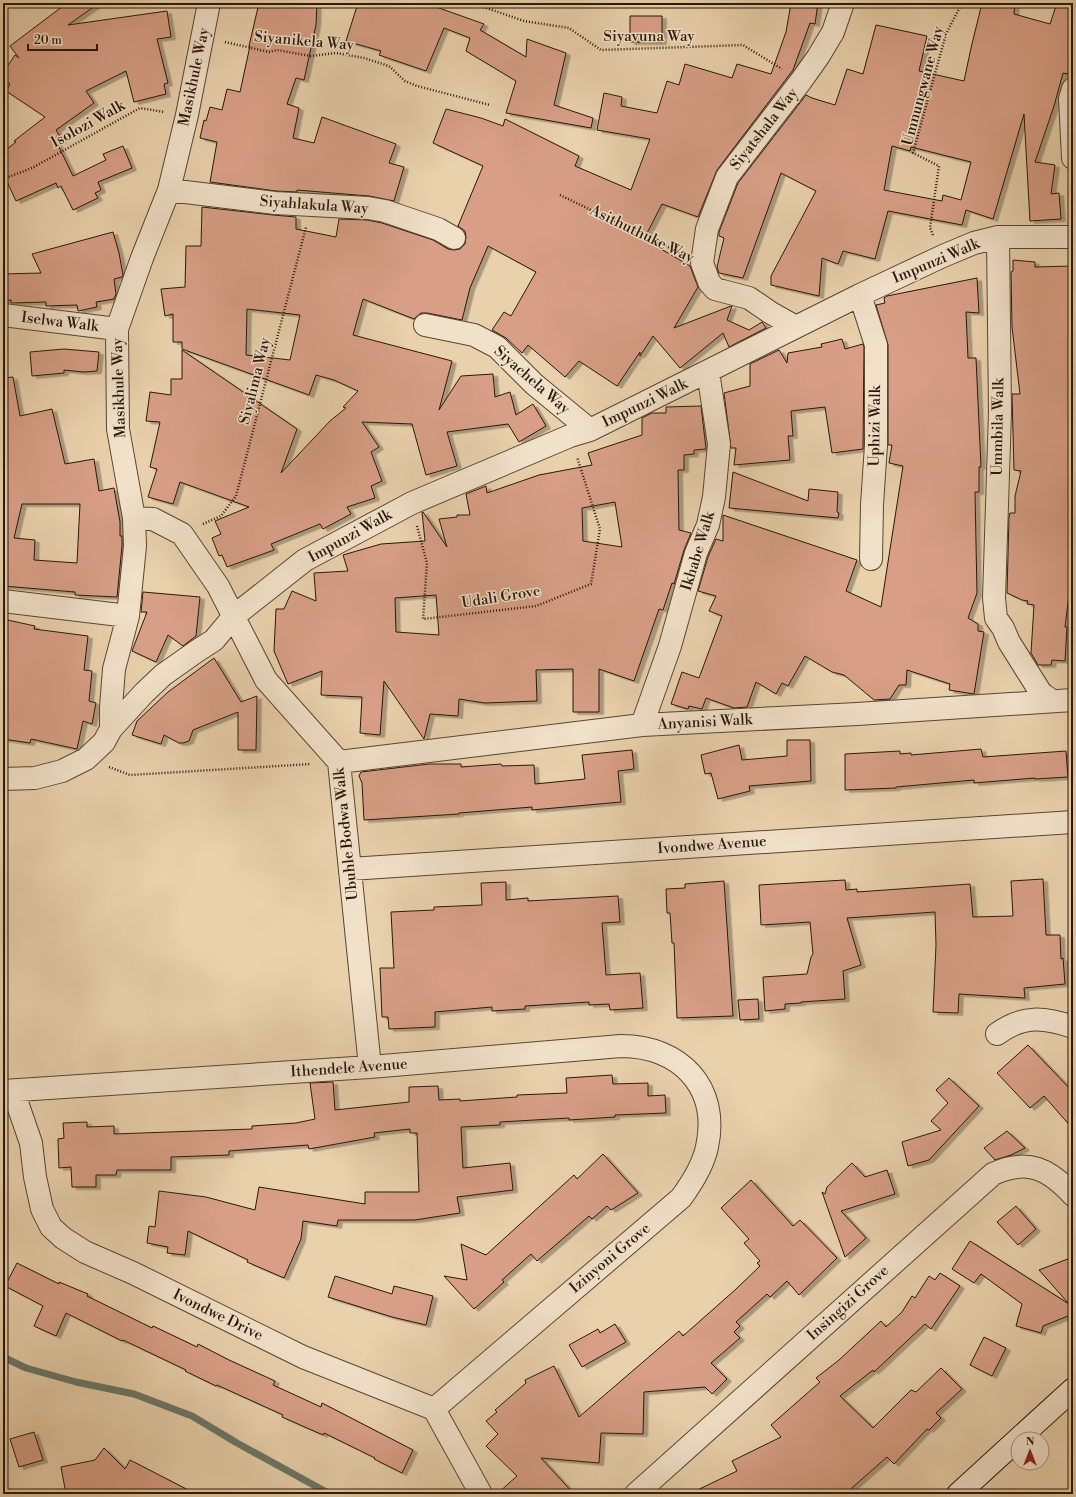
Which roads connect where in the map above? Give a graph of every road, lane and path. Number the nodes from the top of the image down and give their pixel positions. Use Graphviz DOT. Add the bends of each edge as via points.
graph roads {
  1 [pos="209,3"];
  2 [pos="472,3"];
  3 [pos="843,3"];
  4 [pos="962,3"];
  5 [pos="203,36"];
  6 [pos="801,81"];
  7 [pos="1073,89"];
  8 [pos="490,105"];
  9 [pos="186,115"];
  10 [pos="1073,158"];
  11 [pos="3,179"];
  12 [pos="169,190"];
  13 [pos="560,195"];
  14 [pos="312,205"];
  15 [pos="998,237"];
  16 [pos="1073,237"];
  17 [pos="454,238"];
  18 [pos="943,256"];
  19 [pos="702,263"];
  20 [pos="860,294"];
  21 [pos="3,315"];
  22 [pos="425,326"];
  23 [pos="796,327"];
  24 [pos="116,329"];
  25 [pos="708,372"];
  26 [pos="580,433"];
  27 [pos="412,503"];
  28 [pos="134,518"];
  29 [pos="182,534"];
  30 [pos="871,559"];
  31 [pos="3,601"];
  32 [pos="128,616"];
  33 [pos="234,616"];
  34 [pos="1062,701"];
  35 [pos="642,725"];
  36 [pos="110,728"];
  37 [pos="86,759"];
  38 [pos="339,762"];
  39 [pos="3,779"];
  40 [pos="1073,822"];
  41 [pos="350,869"];
  42 [pos="1073,1027"];
  43 [pos="998,1034"];
  44 [pos="370,1067"];
  45 [pos="689,1071"];
  46 [pos="8,1091"];
  47 [pos="1073,1195"];
  48 [pos="1073,1389"];
  49 [pos="434,1409"];
  50 [pos="481,1494"];
  51 [pos="636,1494"];
  52 [pos="958,1494"];
  1 -- 5 [label="street, Masikhule Way"];
  2 -- 6 [label="path, Siyavuna Way" via="524,21 569,28 601,50 743,45"];
  3 -- 6 [label="street, Siyatshala Way" via="833,32"];
  4 -- 18 [label="path, Umnungwane Way" via="946,34 913,153 939,166 930,228"];
  5 -- 8 [label="path, Siyanikela Way" via="269,52 277,50 311,56 336,53 364,58 389,66 405,81 417,86"];
  5 -- 9 [label="street, Masikhule Way"];
  6 -- 19 [label="street, Siyatshala Way" via="727,177 707,229"];
  7 -- 10 [label="street" via="1070,99"];
  9 -- 11 [label="path, Isolozi Walk" via="140,108 32,168"];
  9 -- 12 [label="street, Masikhule Way"];
  12 -- 14 [label="street, Siyahlakula Way"];
  12 -- 24 [label="street, Masikhule Way"];
  13 -- 19 [label="path, Asithuthuke Way"];
  14 -- 17 [label="street, Siyahlakula Way" via="385,211 438,229"];
  14 -- 29 [label="path, Siyalima Way" via="236,496 220,516"];
  15 -- 16 [label="street, Impunzi Walk"];
  15 -- 18 [label="street, Impunzi Walk" via="974,243"];
  15 -- 34 [label="street, Ummbila Walk" via="1000,412 994,598 996,618 1041,693"];
  18 -- 20 [label="street, Impunzi Walk"];
  19 -- 23 [label="street, Asithuthuke Way" via="709,282 715,289 749,298"];
  20 -- 23 [label="street, Impunzi Walk"];
  20 -- 30 [label="street, Uphizi Walk" via="876,345 876,445"];
  21 -- 24 [label="street, Iselwa Walk"];
  22 -- 26 [label="street, Siyachela Way" via="474,335 497,347"];
  23 -- 25 [label="street, Impunzi Walk"];
  24 -- 28 [label="street, Masikhule Way" via="118,429"];
  25 -- 26 [label="street, Impunzi Walk"];
  25 -- 35 [label="street, Ikhabe Walk" via="719,444 714,497 708,525 696,553 670,646"];
  26 -- 27 [label="street, Impunzi Walk"];
  26 -- 27 [label="path, Udali Grove" via="600,530 591,584 536,606 423,619 427,564"];
  27 -- 33 [label="street, Impunzi Walk" via="305,560"];
  28 -- 29 [label="street, Ubuhle Bodwa Walk" via="153,519"];
  28 -- 32 [label="street, Masikhule Way"];
  29 -- 33 [label="street, Ubuhle Bodwa Walk" via="211,575"];
  31 -- 32 [label="street"];
  32 -- 36 [label="street, Masikhule Way" via="114,668"];
  33 -- 36 [label="street, Impunzi Walk" via="214,640 163,675"];
  33 -- 38 [label="street, Ubuhle Bodwa Walk" via="266,680"];
  34 -- 35 [label="street, Anyanisi Walk"];
  35 -- 38 [label="street, Anyanisi Walk"];
  36 -- 37 [label="street, Masikhule Way" via="104,742"];
  37 -- 38 [label="path" via="130,775"];
  37 -- 39 [label="street, Masikhule Way" via="50,775"];
  38 -- 41 [label="street, Ubuhle Bodwa Walk"];
  40 -- 41 [label="street, Ivondwe Avenue"];
  41 -- 44 [label="street, Ubuhle Bodwa Walk"];
  42 -- 43 [label="street" via="1052,1020 1032,1019 1015,1023"];
  44 -- 45 [label="street, Ithendele Avenue" via="634,1046 666,1055"];
  44 -- 46 [label="street, Ithendele Avenue"];
  45 -- 49 [label="street, Izinyoni Grove" via="702,1088 708,1107 710,1129 702,1163 681,1198"];
  46 -- 49 [label="street, Ivondwe Drive" via="31,1143 42,1210 51,1227 63,1238 86,1252 303,1356"];
  47 -- 51 [label="street, Insingizi Grove" via="1052,1175 1040,1169 1014,1167 993,1174"];
  48 -- 52 [label="street"];
  49 -- 50 [label="street"];
}
